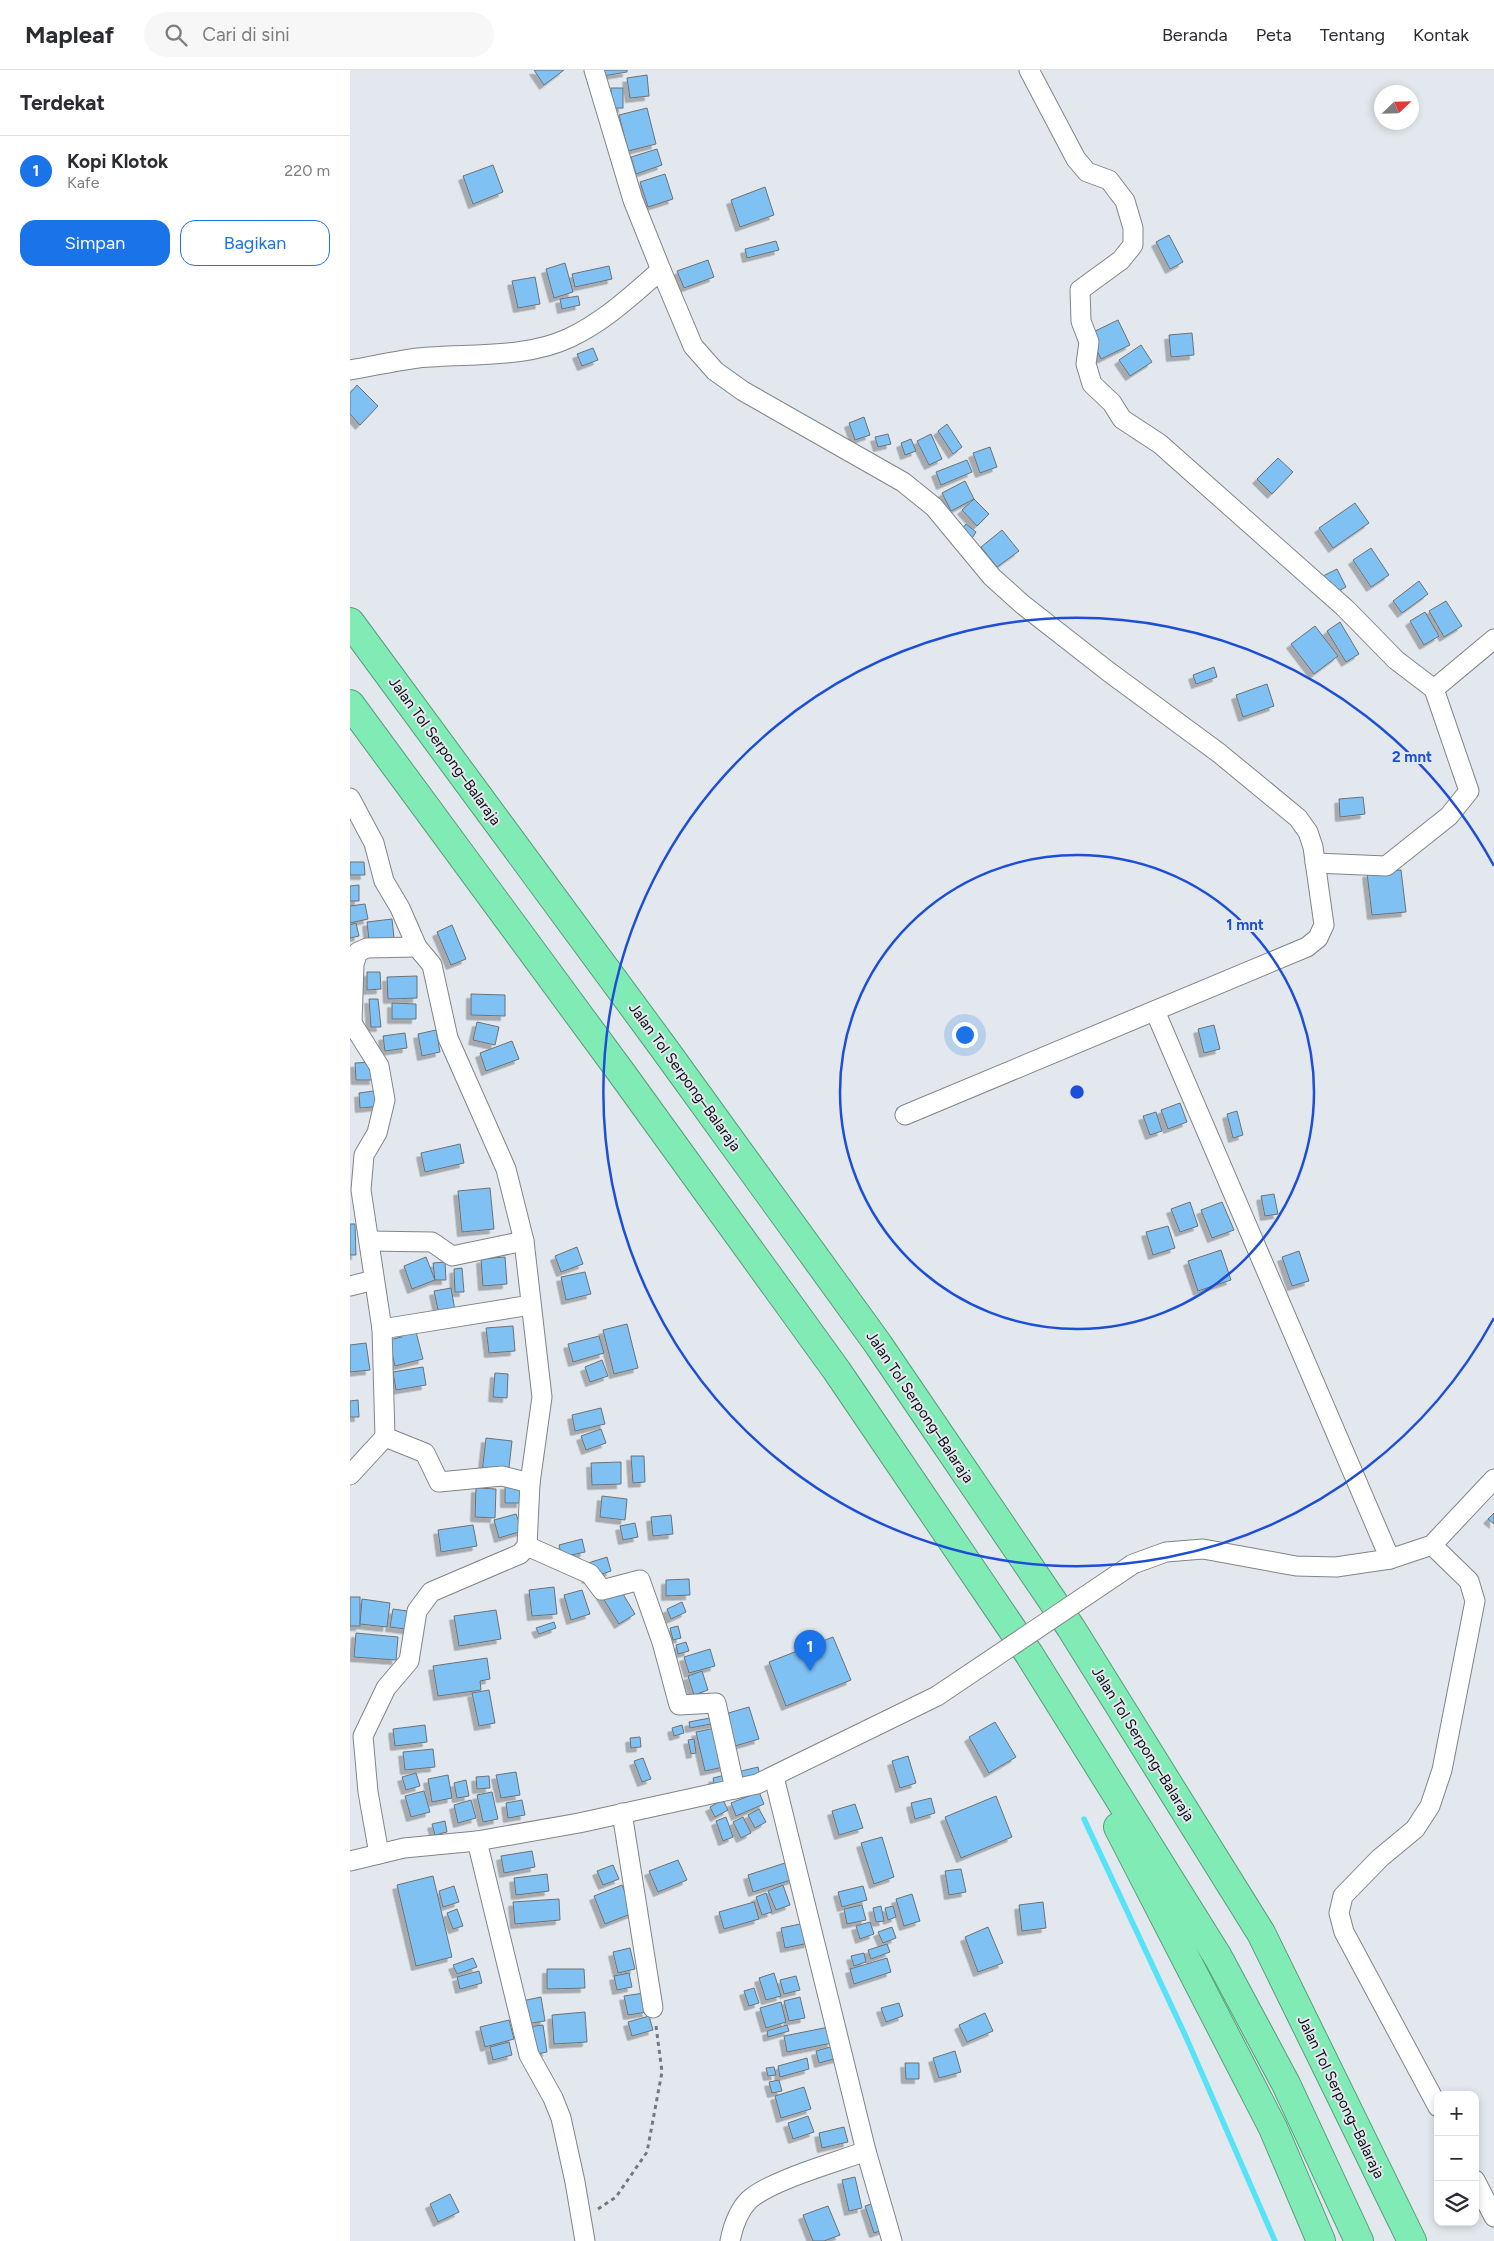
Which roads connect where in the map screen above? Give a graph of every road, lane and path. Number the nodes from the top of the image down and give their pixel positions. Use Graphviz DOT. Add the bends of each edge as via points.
graph roads {
  1 [pos="594,70"];
  2 [pos="1029,70"];
  3 [pos="661,270"];
  4 [pos="350,370"];
  5 [pos="350,622"];
  6 [pos="1494,639"];
  7 [pos="1434,689"];
  8 [pos="350,704"];
  9 [pos="350,798"];
  10 [pos="1315,862"];
  11 [pos="417,946"];
  12 [pos="1155,1011"];
  13 [pos="351,1025"];
  14 [pos="905,1115"];
  15 [pos="369,1241"];
  16 [pos="524,1241"];
  17 [pos="374,1280"];
  18 [pos="350,1286"];
  19 [pos="531,1305"];
  20 [pos="382,1329"];
  21 [pos="385,1437"];
  22 [pos="350,1475"];
  23 [pos="1494,1479"];
  24 [pos="530,1484"];
  25 [pos="1432,1545"];
  26 [pos="527,1546"];
  27 [pos="1390,1559"];
  28 [pos="1029,1654"];
  29 [pos="774,1777"];
  30 [pos="735,1789"];
  31 [pos="622,1813"];
  32 [pos="477,1840"];
  33 [pos="379,1854"];
  34 [pos="350,1860"];
  35 [pos="653,2008"];
  36 [pos="1434,2100"];
  37 [pos="866,2151"];
  38 [pos="1476,2181"];
  39 [pos="1494,2217"];
  40 [pos="581,2221"];
  41 [pos="584,2241"];
  42 [pos="730,2241"];
  43 [pos="892,2241"];
  44 [pos="1321,2241"];
  45 [pos="1359,2241"];
  46 [pos="1412,2241"];
  1 -- 3 [label="street" via="633,200"];
  2 -- 7 [label="street" via="1076,159 1087,172 1109,180 1125,201 1133,228 1133,245 1121,260 1080,290 1081,321 1089,342 1086,364 1092,384 1122,419 1160,444 1345,608 1396,660"];
  3 -- 4 [label="street" via="619,307 568,339 520,351 417,358"];
  3 -- 10 [label="street" via="693,346 714,371 743,391 904,482 934,507 992,578 1022,604 1219,753 1298,818 1308,832"];
  5 -- 46 [label="highway, Jalan Tol Serpong–Balaraja" via="878,1344 1070,1628 1261,1933"];
  6 -- 7 [label="street"];
  7 -- 10 [label="street" via="1469,792 1449,816 1386,866"];
  8 -- 28 [label="highway" via="837,1371"];
  9 -- 11 [label="street" via="374,844 384,881"];
  10 -- 12 [label="street" via="1324,925 1318,938 1307,947"];
  11 -- 13 [label="street" via="367,948 358,952 354,964"];
  11 -- 16 [label="street" via="432,965 448,1038 506,1169"];
  12 -- 14 [label="street"];
  12 -- 27 [label="street"];
  13 -- 15 [label="street" via="379,1066 386,1100 377,1133 362,1162 361,1190"];
  15 -- 16 [label="street" via="432,1242 452,1256"];
  15 -- 17 [label="street"];
  16 -- 19 [label="street"];
  17 -- 18 [label="street"];
  17 -- 20 [label="street"];
  19 -- 20 [label="street"];
  19 -- 24 [label="street" via="542,1397"];
  20 -- 21 [label="street"];
  21 -- 22 [label="street"];
  21 -- 24 [label="street" via="425,1453 439,1482 502,1476"];
  23 -- 25 [label="street"];
  24 -- 26 [label="street"];
  25 -- 27 [label="street"];
  25 -- 36 [label="street" via="1469,1581 1475,1601 1442,1770 1430,1806 1415,1829 1380,1858 1343,1896 1339,1913 1344,1932"];
  26 -- 30 [label="street" via="590,1574 602,1590 640,1580 662,1642 679,1705 716,1703"];
  26 -- 33 [label="street" via="520,1554 431,1592 417,1611 409,1661 386,1688 363,1736 368,1792"];
  27 -- 29 [label="street, bridge" via="1336,1567 1296,1566 1203,1549 1166,1552 1133,1564 937,1696"];
  28 -- 44 [label="highway" via="1273,2128"];
  28 -- 45 [label="highway" via="1218,1957 1286,2084"];
  29 -- 30 [label="street"];
  29 -- 37 [label="street"];
  30 -- 31 [label="street"];
  31 -- 32 [label="street"];
  31 -- 35 [label="street"];
  32 -- 33 [label="street"];
  32 -- 40 [label="street" via="530,2055 554,2098 561,2118"];
  33 -- 34 [label="street"];
  35 -- 40 [label="path" via="662,2072 647,2152 616,2197"];
  37 -- 42 [label="street" via="769,2186 749,2200 735,2221"];
  37 -- 43 [label="street"];
  38 -- 39 [label="street"];
  40 -- 41 [label="street"];
}
